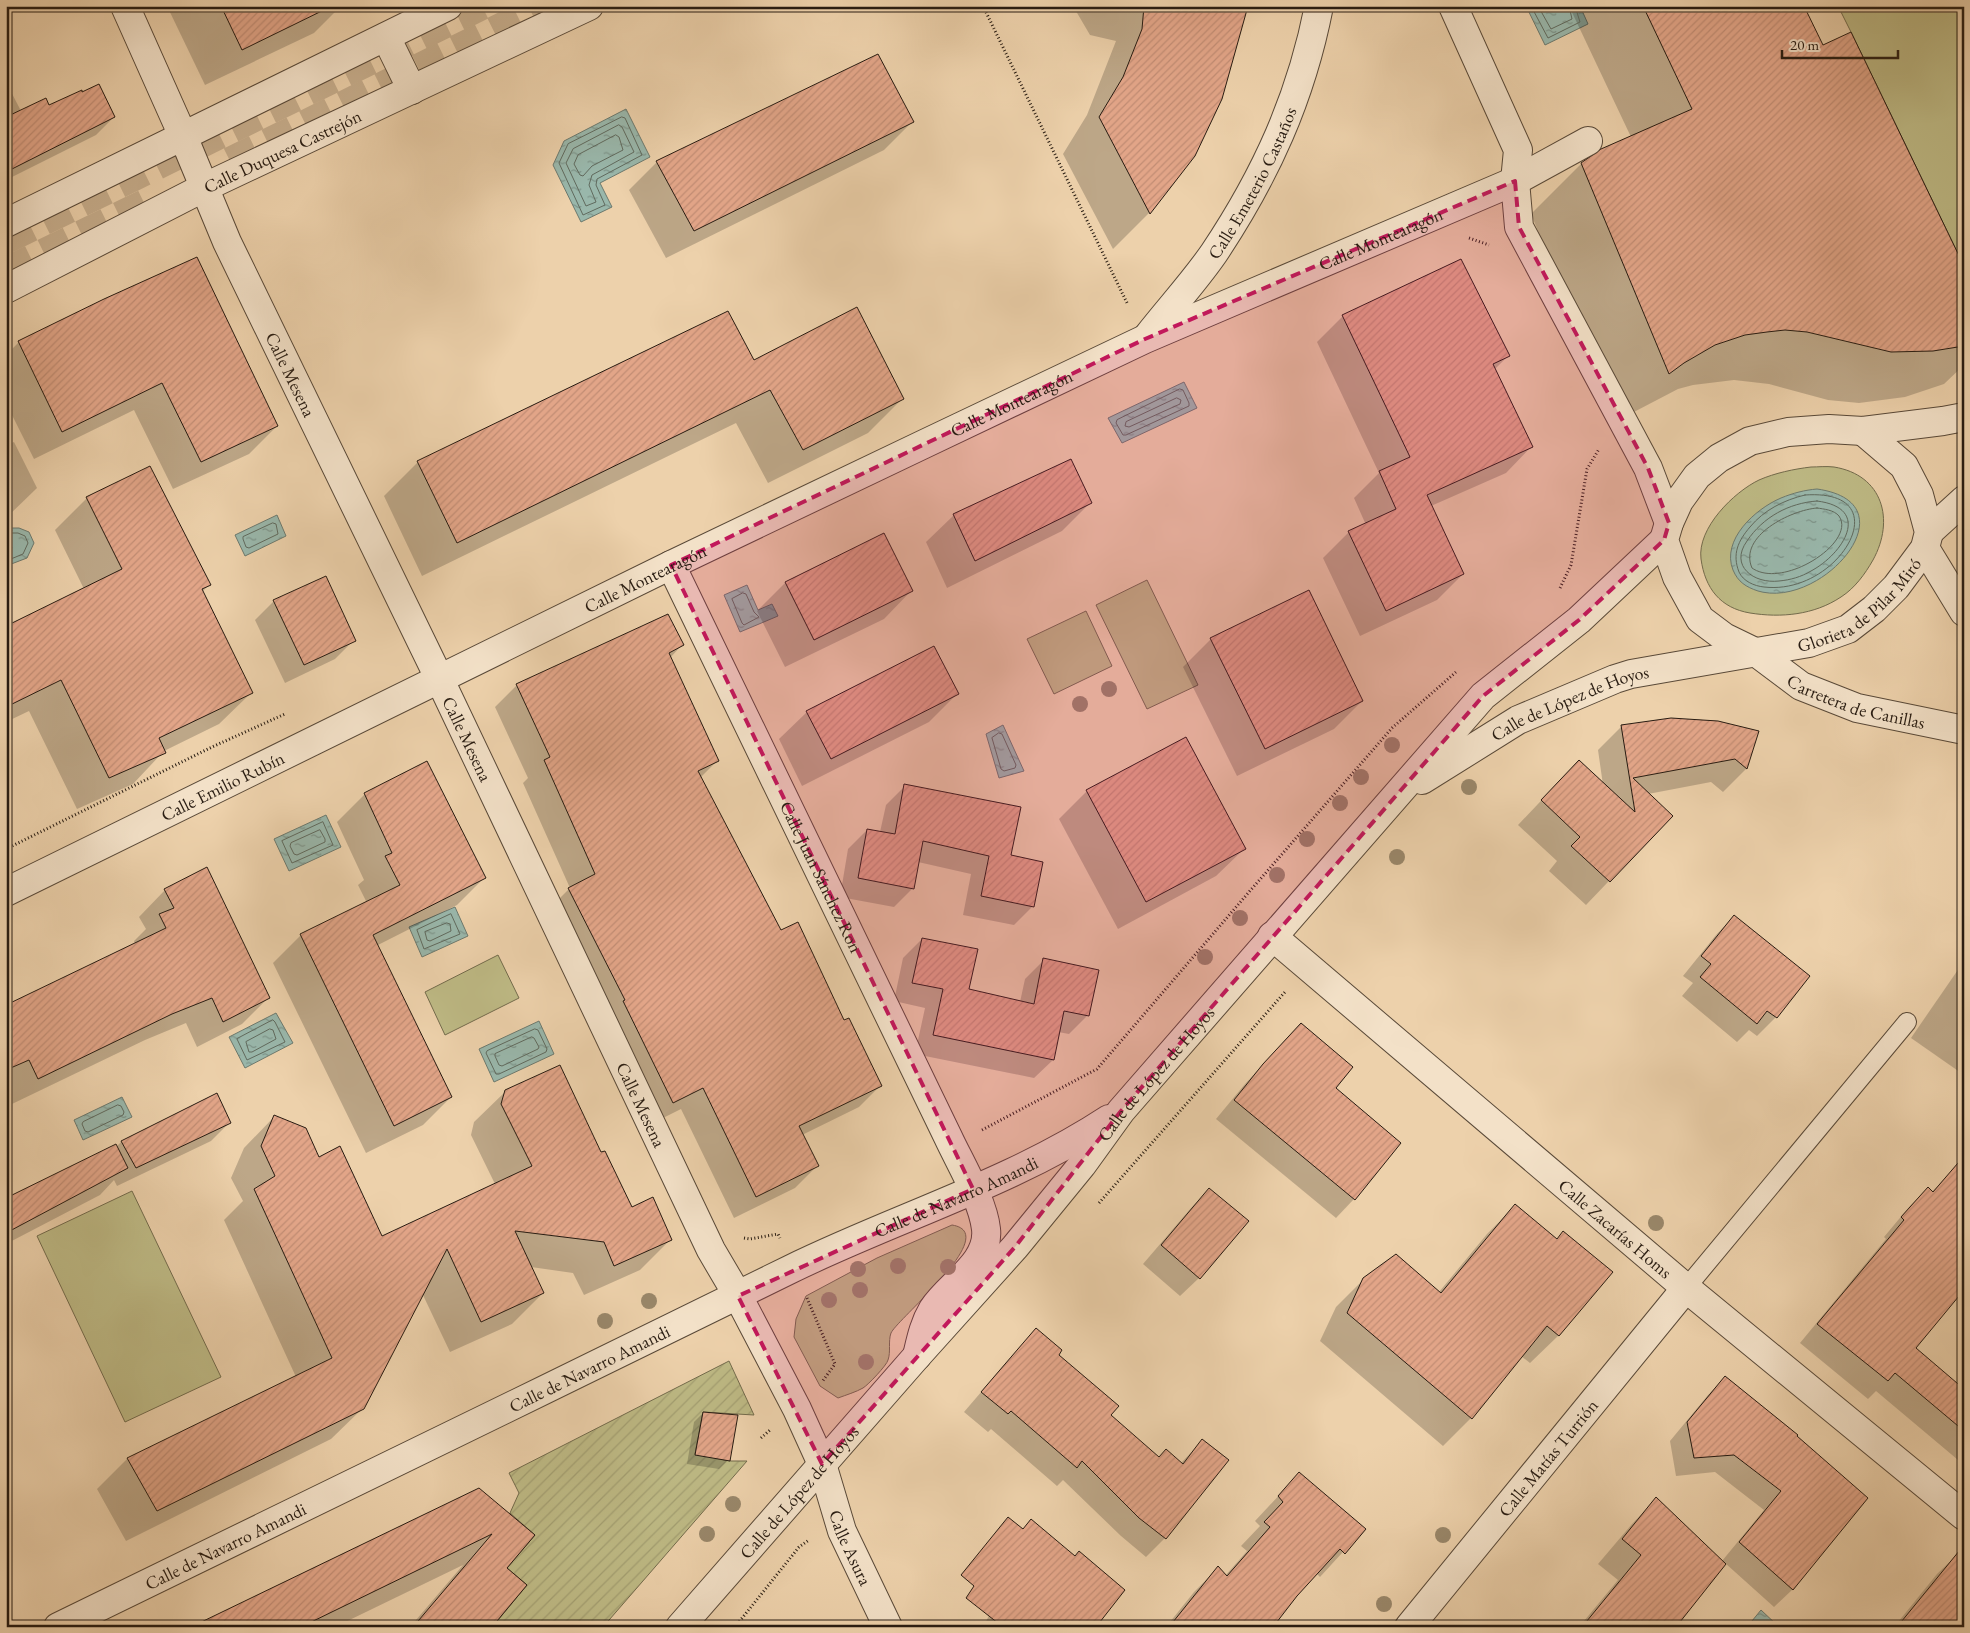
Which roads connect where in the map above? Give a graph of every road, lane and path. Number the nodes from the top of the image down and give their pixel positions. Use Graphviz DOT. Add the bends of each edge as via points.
graph roads {
  1 [pos="125,6"];
  2 [pos="448,6"];
  3 [pos="589,6"];
  4 [pos="982,6"];
  5 [pos="1319,6"];
  6 [pos="1453,6"];
  7 [pos="559,13"];
  8 [pos="386,37"];
  9 [pos="412,90"];
  10 [pos="183,136"];
  11 [pos="1588,141"];
  12 [pos="1515,181"];
  13 [pos="203,188"];
  14 [pos="6,223"];
  15 [pos="1467,237"];
  16 [pos="1493,247"];
  17 [pos="6,289"];
  18 [pos="1145,339"];
  19 [pos="1964,417"];
  20 [pos="1863,431"];
  21 [pos="1603,444"];
  22 [pos="1964,500"];
  23 [pos="1667,531"];
  24 [pos="1927,540"];
  25 [pos="670,565"];
  26 [pos="1556,592"];
  27 [pos="1964,612"];
  28 [pos="1758,653"];
  29 [pos="1461,668"];
  30 [pos="440,680"];
  31 [pos="293,710"];
  32 [pos="1964,730"];
  33 [pos="1398,795"];
  34 [pos="6,849"];
  35 [pos="6,892"];
  36 [pos="1272,936"];
  37 [pos="1908,1022"];
  38 [pos="1120,1111"];
  39 [pos="948,1137"];
  40 [pos="973,1189"];
  41 [pos="736,1237"];
  42 [pos="793,1268"];
  43 [pos="1686,1288"];
  44 [pos="738,1296"];
  45 [pos="917,1356"];
  46 [pos="797,1409"];
  47 [pos="761,1438"];
  48 [pos="822,1464"];
  49 [pos="1964,1516"];
  50 [pos="816,1540"];
  51 [pos="58,1627"];
  52 [pos="680,1627"];
  53 [pos="735,1627"];
  54 [pos="888,1627"];
  55 [pos="1409,1627"];
  1 -- 10 [label="street, Calle Mesena"];
  2 -- 8 [label="street"];
  3 -- 7 [label="street, Calle Duquesa Castrejón"];
  4 -- 18 [label="path"];
  5 -- 18 [label="street, Calle Emeterio Castaños" via="1312,42 1290,114 1256,186 1213,254"];
  6 -- 12 [label="street" via="1518,150"];
  7 -- 9 [label="street, Calle Duquesa Castrejón"];
  8 -- 9 [label="street"];
  8 -- 10 [label="street"];
  9 -- 13 [label="street, Calle Duquesa Castrejón"];
  10 -- 13 [label="street, Calle Mesena"];
  10 -- 14 [label="street"];
  11 -- 12 [label="street, Calle Montearagón"];
  12 -- 18 [label="street, Calle Montearagón"];
  12 -- 23 [label="street" via="1519,227 1648,468"];
  13 -- 17 [label="street, Calle Duquesa Castrejón"];
  13 -- 30 [label="street, Calle Mesena"];
  15 -- 16 [label="path"];
  18 -- 25 [label="street, Calle Montearagón"];
  19 -- 20 [label="street"];
  20 -- 23 [label="street" via="1788,432 1750,441 1719,458 1697,476 1679,501"];
  20 -- 24 [label="street, Glorieta de Pilar Miró" via="1904,466 1919,495"];
  21 -- 26 [label="path" via="1587,469 1571,565"];
  22 -- 24 [label="street"];
  23 -- 28 [label="street" via="1677,577 1700,619 1724,637"];
  23 -- 33 [label="street, Calle de López de Hoyos" via="1579,620 1484,696"];
  24 -- 27 [label="street"];
  24 -- 28 [label="street, Glorieta de Pilar Miró" via="1896,587 1848,629 1809,643"];
  25 -- 30 [label="street, Calle Montearagón"];
  25 -- 39 [label="street, Calle Juan Sánchez Ron"];
  28 -- 32 [label="street, Carretera de Canillas" via="1801,686 1858,708"];
  28 -- 33 [label="street, Calle de López de Hoyos" via="1615,679 1518,720"];
  29 -- 39 [label="path" via="1392,728 1097,1070 977,1133 966,1127"];
  30 -- 35 [label="street, Calle Emilio Rubín"];
  30 -- 44 [label="street, Calle Mesena" via="711,1250"];
  31 -- 34 [label="path"];
  33 -- 36 [label="street, Calle de López de Hoyos"];
  36 -- 38 [label="street, Calle de López de Hoyos"];
  36 -- 43 [label="street, Calle Zacarías Homs"];
  37 -- 43 [label="lane"];
  38 -- 40 [label="street, Calle de Navarro Amandi" via="1054,1151"];
  38 -- 45 [label="street, Calle de López de Hoyos" via="1082,1165 1015,1247"];
  39 -- 40 [label="street, Calle Juan Sánchez Ron"];
  40 -- 42 [label="street, Calle de Navarro Amandi"];
  40 -- 45 [label="street, Calle de López de Hoyos" via="985,1219 986,1242 980,1256 925,1322"];
  41 -- 42 [label="path" via="750,1239 778,1234"];
  42 -- 44 [label="street, Calle de Navarro Amandi"];
  42 -- 46 [label="path" via="835,1364 820,1386"];
  43 -- 49 [label="street, Calle Zacarías Homs"];
  43 -- 55 [label="street, Calle Matías Turrión"];
  44 -- 46 [label="street, Calle Mesena"];
  44 -- 51 [label="street, Calle de Navarro Amandi"];
  45 -- 48 [label="street, Calle de López de Hoyos"];
  46 -- 47 [label="path"];
  46 -- 48 [label="street, Calle Mesena"];
  48 -- 52 [label="street, Calle de López de Hoyos"];
  48 -- 54 [label="street, Calle Asura" via="842,1531"];
  50 -- 53 [label="path" via="810,1539 799,1547"];
}
